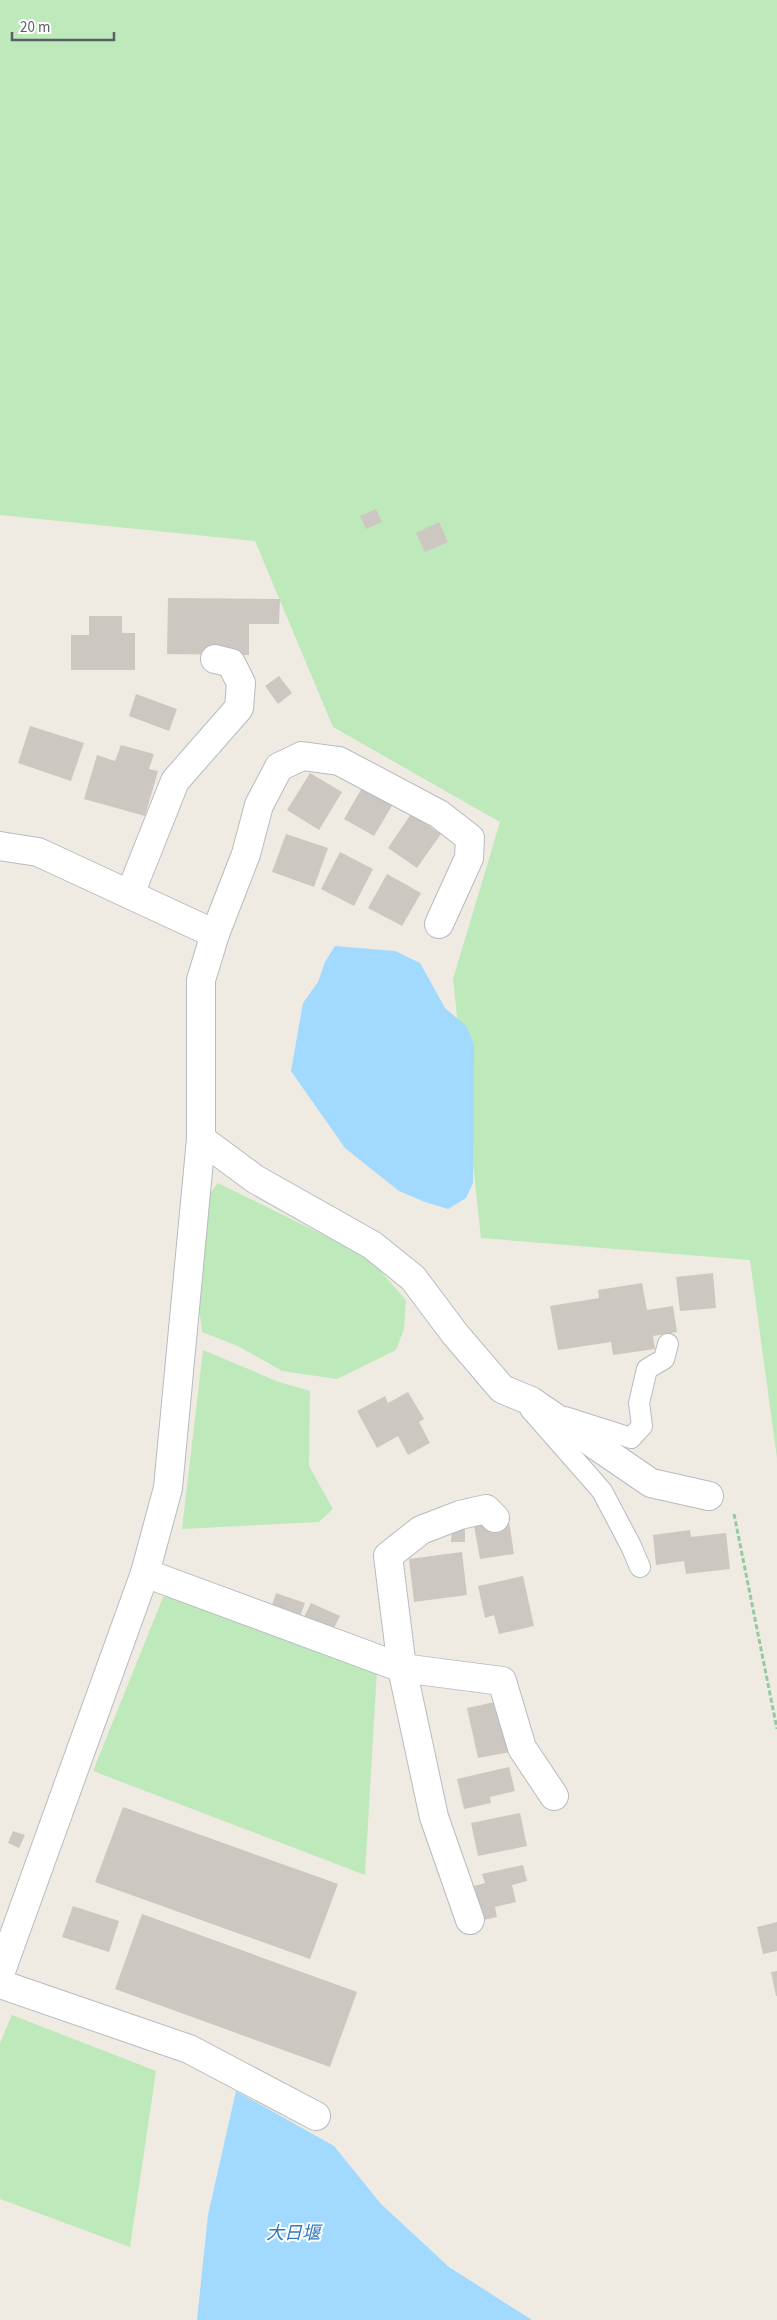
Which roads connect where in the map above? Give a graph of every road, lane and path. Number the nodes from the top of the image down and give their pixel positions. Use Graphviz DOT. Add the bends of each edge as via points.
graph roads {
  1 [pos="214,659"];
  2 [pos="0,846"];
  3 [pos="130,894"];
  4 [pos="439,924"];
  5 [pos="215,934"];
  6 [pos="201,1139"];
  7 [pos="668,1344"];
  8 [pos="519,1396"];
  9 [pos="546,1411"];
  10 [pos="709,1496"];
  11 [pos="495,1518"];
  12 [pos="640,1567"];
  13 [pos="145,1573"];
  14 [pos="402,1668"];
  15 [pos="777,1730"];
  16 [pos="554,1796"];
  17 [pos="470,1920"];
  18 [pos="0,1974"];
  19 [pos="0,1984"];
  20 [pos="316,2116"];
  1 -- 3 [label="street" via="231,663 241,683 239,708 174,781"];
  2 -- 3 [label="street" via="38,852"];
  3 -- 5 [label="street"];
  4 -- 5 [label="street" via="469,858 470,838 439,814 339,761 302,756 279,767 259,805 246,854"];
  5 -- 6 [label="street" via="201,980"];
  6 -- 8 [label="street" via="254,1180 372,1244 413,1278 502,1389"];
  6 -- 13 [label="street" via="168,1488"];
  7 -- 9 [label="lane" via="664,1359 647,1369 639,1403 642,1426 631,1438"];
  8 -- 9 [label="street"];
  8 -- 12 [label="lane" via="602,1491"];
  9 -- 10 [label="street" via="651,1483"];
  10 -- 15 [label="path" via="732,1507"];
  11 -- 14 [label="street" via="486,1509 460,1514 421,1530 388,1556"];
  13 -- 14 [label="street"];
  13 -- 18 [label="street"];
  14 -- 16 [label="street" via="502,1682 522,1748"];
  14 -- 17 [label="street" via="434,1817"];
  19 -- 20 [label="street" via="189,2049"];
}
